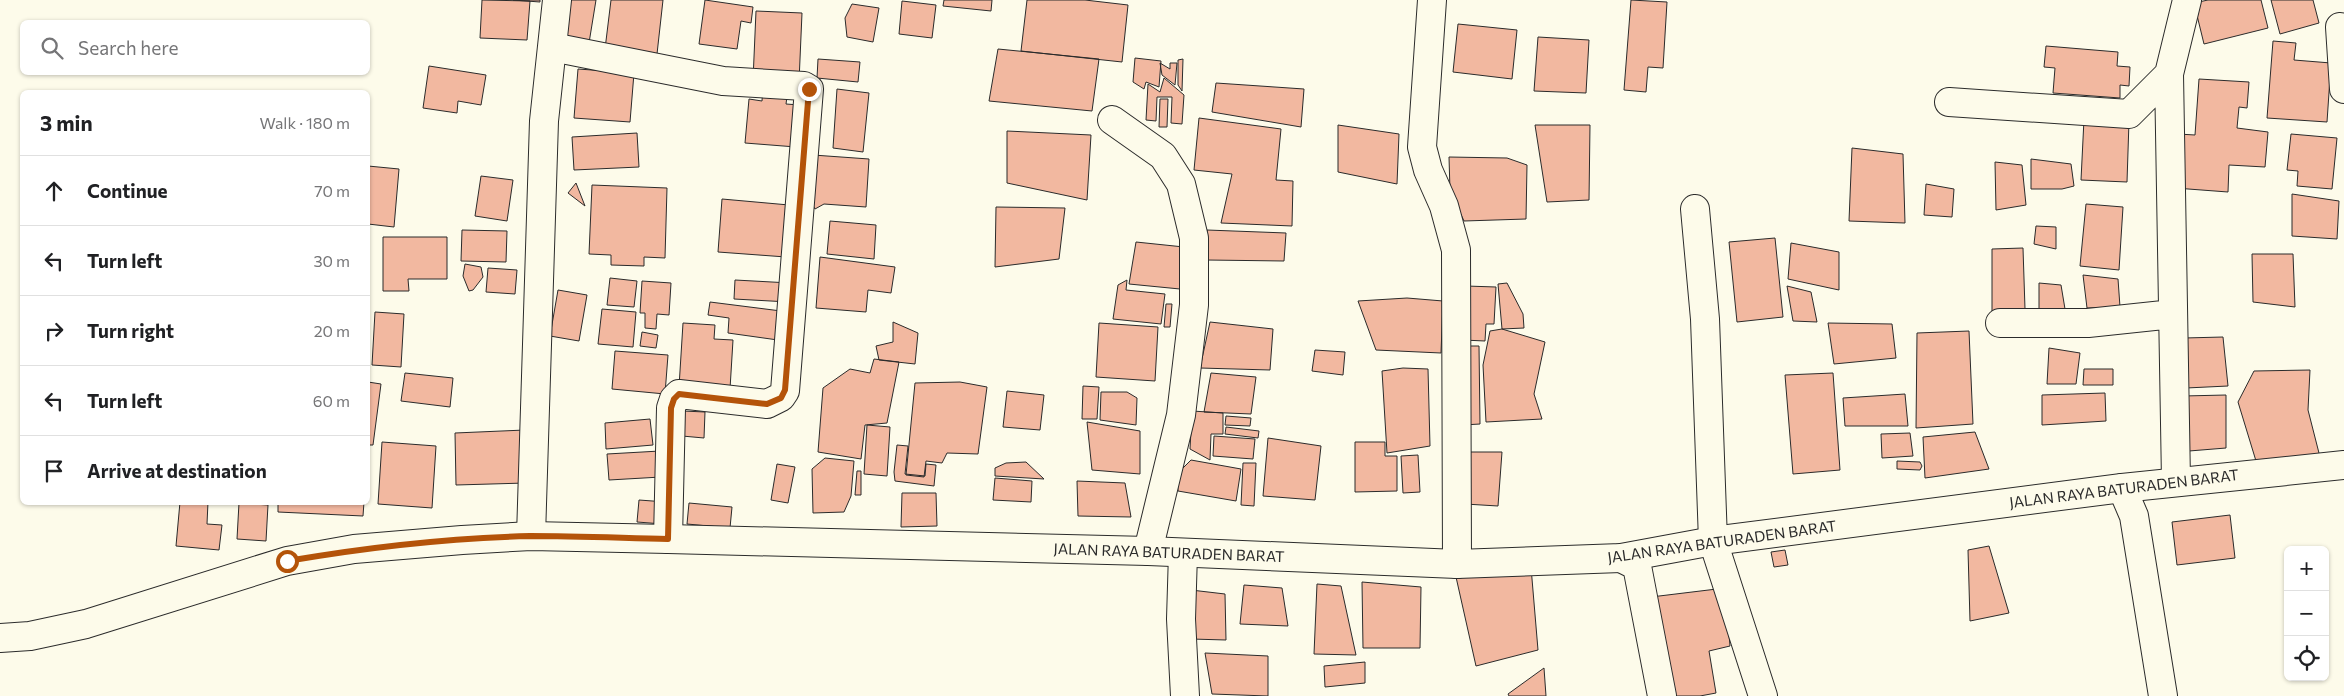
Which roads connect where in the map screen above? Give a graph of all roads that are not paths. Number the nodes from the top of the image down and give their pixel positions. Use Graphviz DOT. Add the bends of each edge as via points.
graph roads {
  1 [pos="557,0"];
  2 [pos="1432,0"];
  3 [pos="2188,0"];
  4 [pos="2340,27"];
  5 [pos="552,47"];
  6 [pos="2169,74"];
  7 [pos="2344,89"];
  8 [pos="1949,102"];
  9 [pos="1112,120"];
  10 [pos="1696,209"];
  11 [pos="2173,314"];
  12 [pos="2000,323"];
  13 [pos="2344,466"];
  14 [pos="2176,481"];
  15 [pos="2122,488"];
  16 [pos="531,536"];
  17 [pos="668,539"];
  18 [pos="1713,541"];
  19 [pos="1148,551"];
  20 [pos="1183,553"];
  21 [pos="1622,558"];
  22 [pos="1457,564"];
  23 [pos="0,638"];
  24 [pos="1184,696"];
  25 [pos="1662,696"];
  26 [pos="1763,696"];
  27 [pos="2163,696"];
  1 -- 5 [label="street"];
  2 -- 22 [label="street" via="1422,146 1456,250"];
  3 -- 6 [label="street"];
  4 -- 7 [label="street"];
  5 -- 16 [label="street" via="544,121"];
  5 -- 17 [label="street" via="723,80 809,89 785,390 781,398 767,404 679,394 674,399 671,408"];
  6 -- 8 [label="street" via="2129,114"];
  6 -- 11 [label="street"];
  9 -- 19 [label="street" via="1163,156 1181,184 1194,238 1194,305 1181,415"];
  10 -- 18 [label="street" via="1705,318"];
  11 -- 12 [label="street" via="2088,323"];
  11 -- 14 [label="street"];
  13 -- 14 [label="street, JALAN RAYA BATURADEN BARAT"];
  14 -- 15 [label="street, JALAN RAYA BATURADEN BARAT"];
  15 -- 18 [label="street, JALAN RAYA BATURADEN BARAT"];
  15 -- 27 [label="street" via="2134,516"];
  16 -- 17 [label="street, JALAN RAYA BATURADEN BARAT"];
  16 -- 23 [label="street, JALAN RAYA BATURADEN BARAT" via="354,549 287,561 86,624 30,636"];
  17 -- 19 [label="street, JALAN RAYA BATURADEN BARAT"];
  18 -- 21 [label="street, JALAN RAYA BATURADEN BARAT"];
  18 -- 26 [label="street"];
  19 -- 20 [label="street, JALAN RAYA BATURADEN BARAT"];
  20 -- 22 [label="street, JALAN RAYA BATURADEN BARAT"];
  20 -- 24 [label="street"];
  21 -- 22 [label="street, JALAN RAYA BATURADEN BARAT"];
  21 -- 25 [label="street" via="1637,566"];
}
